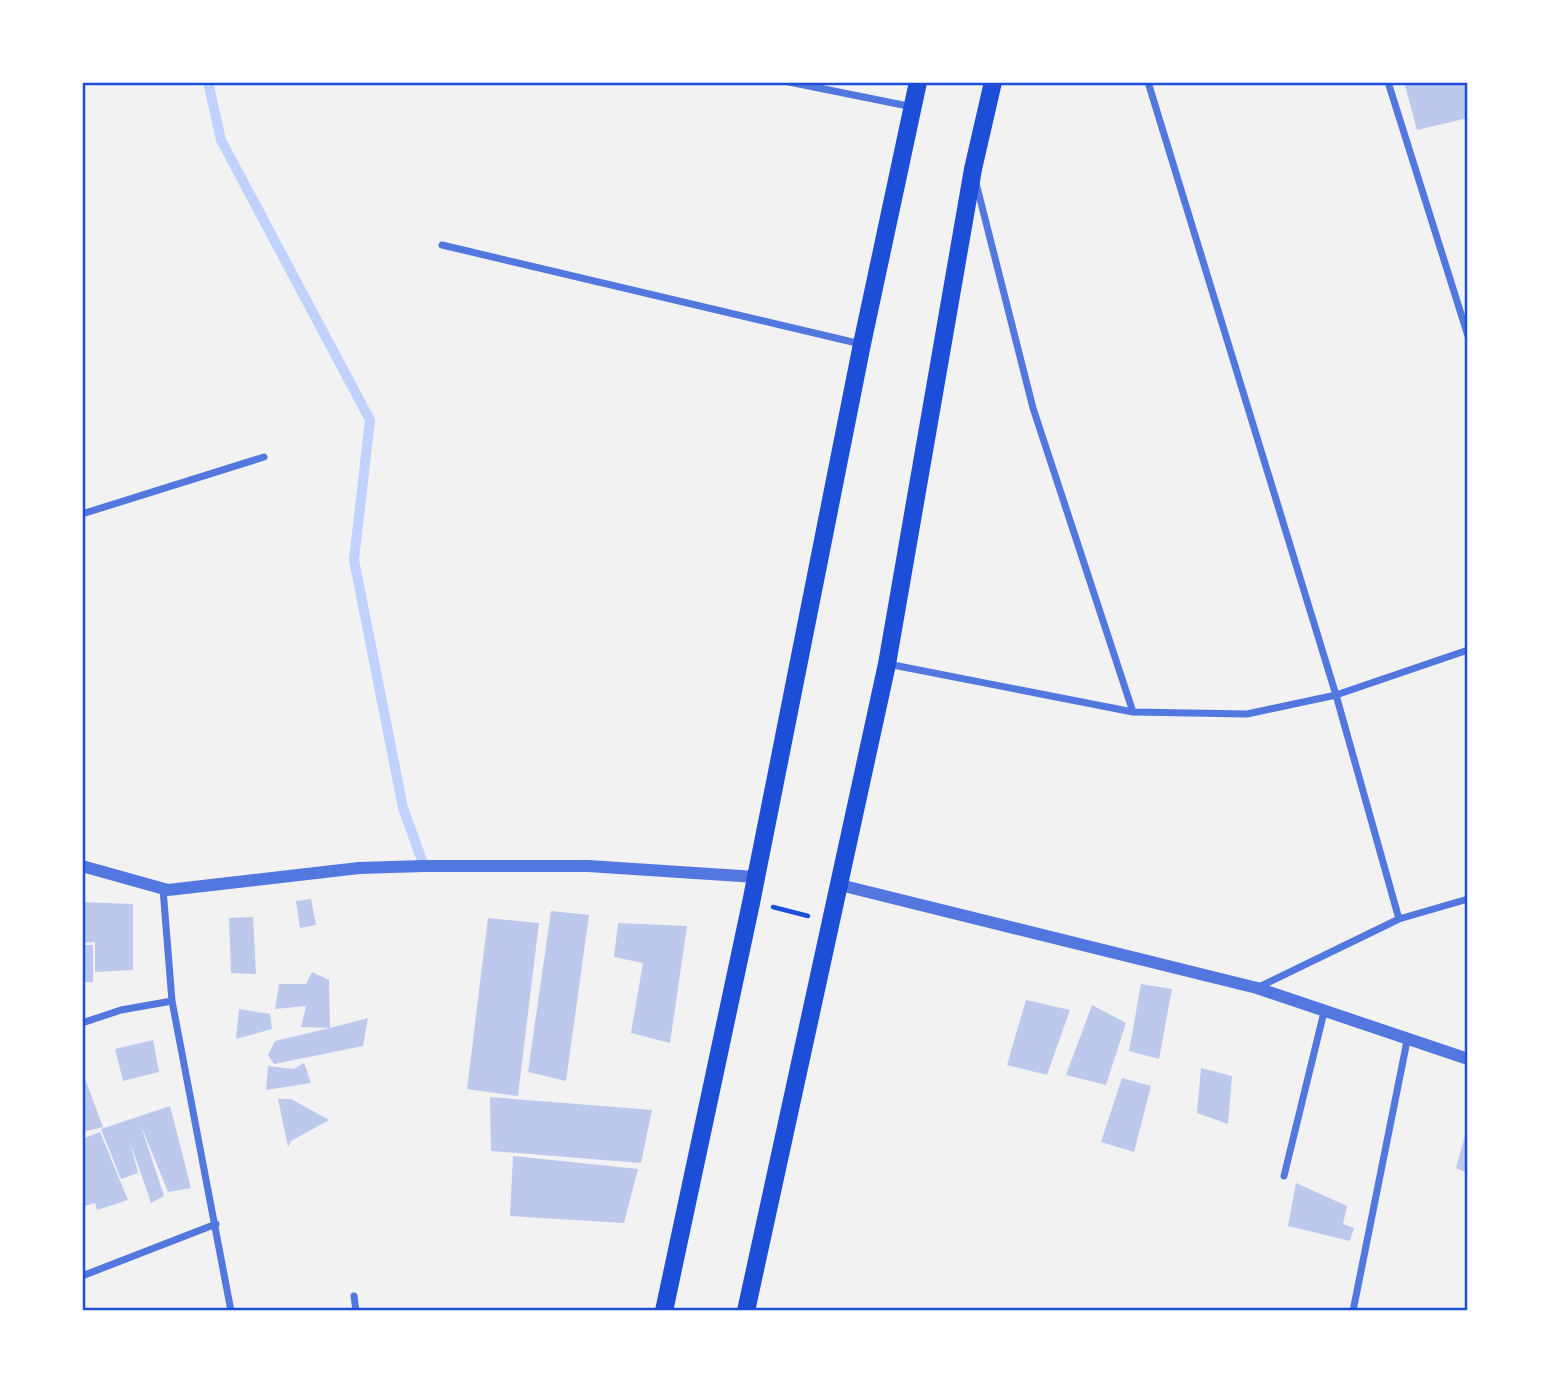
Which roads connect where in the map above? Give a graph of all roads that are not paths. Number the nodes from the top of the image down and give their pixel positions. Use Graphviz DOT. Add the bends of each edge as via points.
graph roads {
  1 [pos="789,82"];
  2 [pos="918,82"];
  3 [pos="993,82"];
  4 [pos="1148,82"];
  5 [pos="1388,82"];
  6 [pos="914,107"];
  7 [pos="973,169"];
  8 [pos="442,245"];
  9 [pos="1468,336"];
  10 [pos="862,344"];
  11 [pos="264,457"];
  12 [pos="82,514"];
  13 [pos="1468,650"];
  14 [pos="887,664"];
  15 [pos="1336,695"];
  16 [pos="1133,712"];
  17 [pos="82,866"];
  18 [pos="756,877"];
  19 [pos="840,885"];
  20 [pos="163,889"];
  21 [pos="1468,899"];
  22 [pos="1399,919"];
  23 [pos="1257,988"];
  24 [pos="172,1001"];
  25 [pos="1324,1012"];
  26 [pos="82,1023"];
  27 [pos="1407,1041"];
  28 [pos="1468,1059"];
  29 [pos="1284,1176"];
  30 [pos="216,1224"];
  31 [pos="82,1276"];
  32 [pos="354,1296"];
  33 [pos="231,1311"];
  34 [pos="356,1311"];
  35 [pos="664,1311"];
  36 [pos="746,1311"];
  37 [pos="1353,1311"];
  1 -- 6 [label="street"];
  2 -- 6 [label="main road"];
  3 -- 7 [label="main road"];
  4 -- 15 [label="street"];
  5 -- 9 [label="street"];
  6 -- 10 [label="main road"];
  7 -- 14 [label="main road"];
  7 -- 16 [label="street" via="1033,408"];
  8 -- 10 [label="street"];
  10 -- 18 [label="main road"];
  11 -- 12 [label="street"];
  13 -- 15 [label="street"];
  14 -- 16 [label="street"];
  14 -- 19 [label="main road"];
  15 -- 16 [label="street" via="1247,714"];
  15 -- 22 [label="street"];
  17 -- 20 [label="street"];
  18 -- 20 [label="street" via="588,866 425,866 359,868"];
  18 -- 35 [label="main road"];
  19 -- 23 [label="street"];
  19 -- 36 [label="main road"];
  20 -- 24 [label="street"];
  21 -- 22 [label="street"];
  22 -- 23 [label="street"];
  23 -- 25 [label="street"];
  24 -- 26 [label="street"];
  24 -- 30 [label="street"];
  25 -- 27 [label="street"];
  25 -- 29 [label="street"];
  27 -- 28 [label="street"];
  27 -- 37 [label="street"];
  30 -- 31 [label="street"];
  30 -- 33 [label="street"];
  32 -- 34 [label="street"];
}
